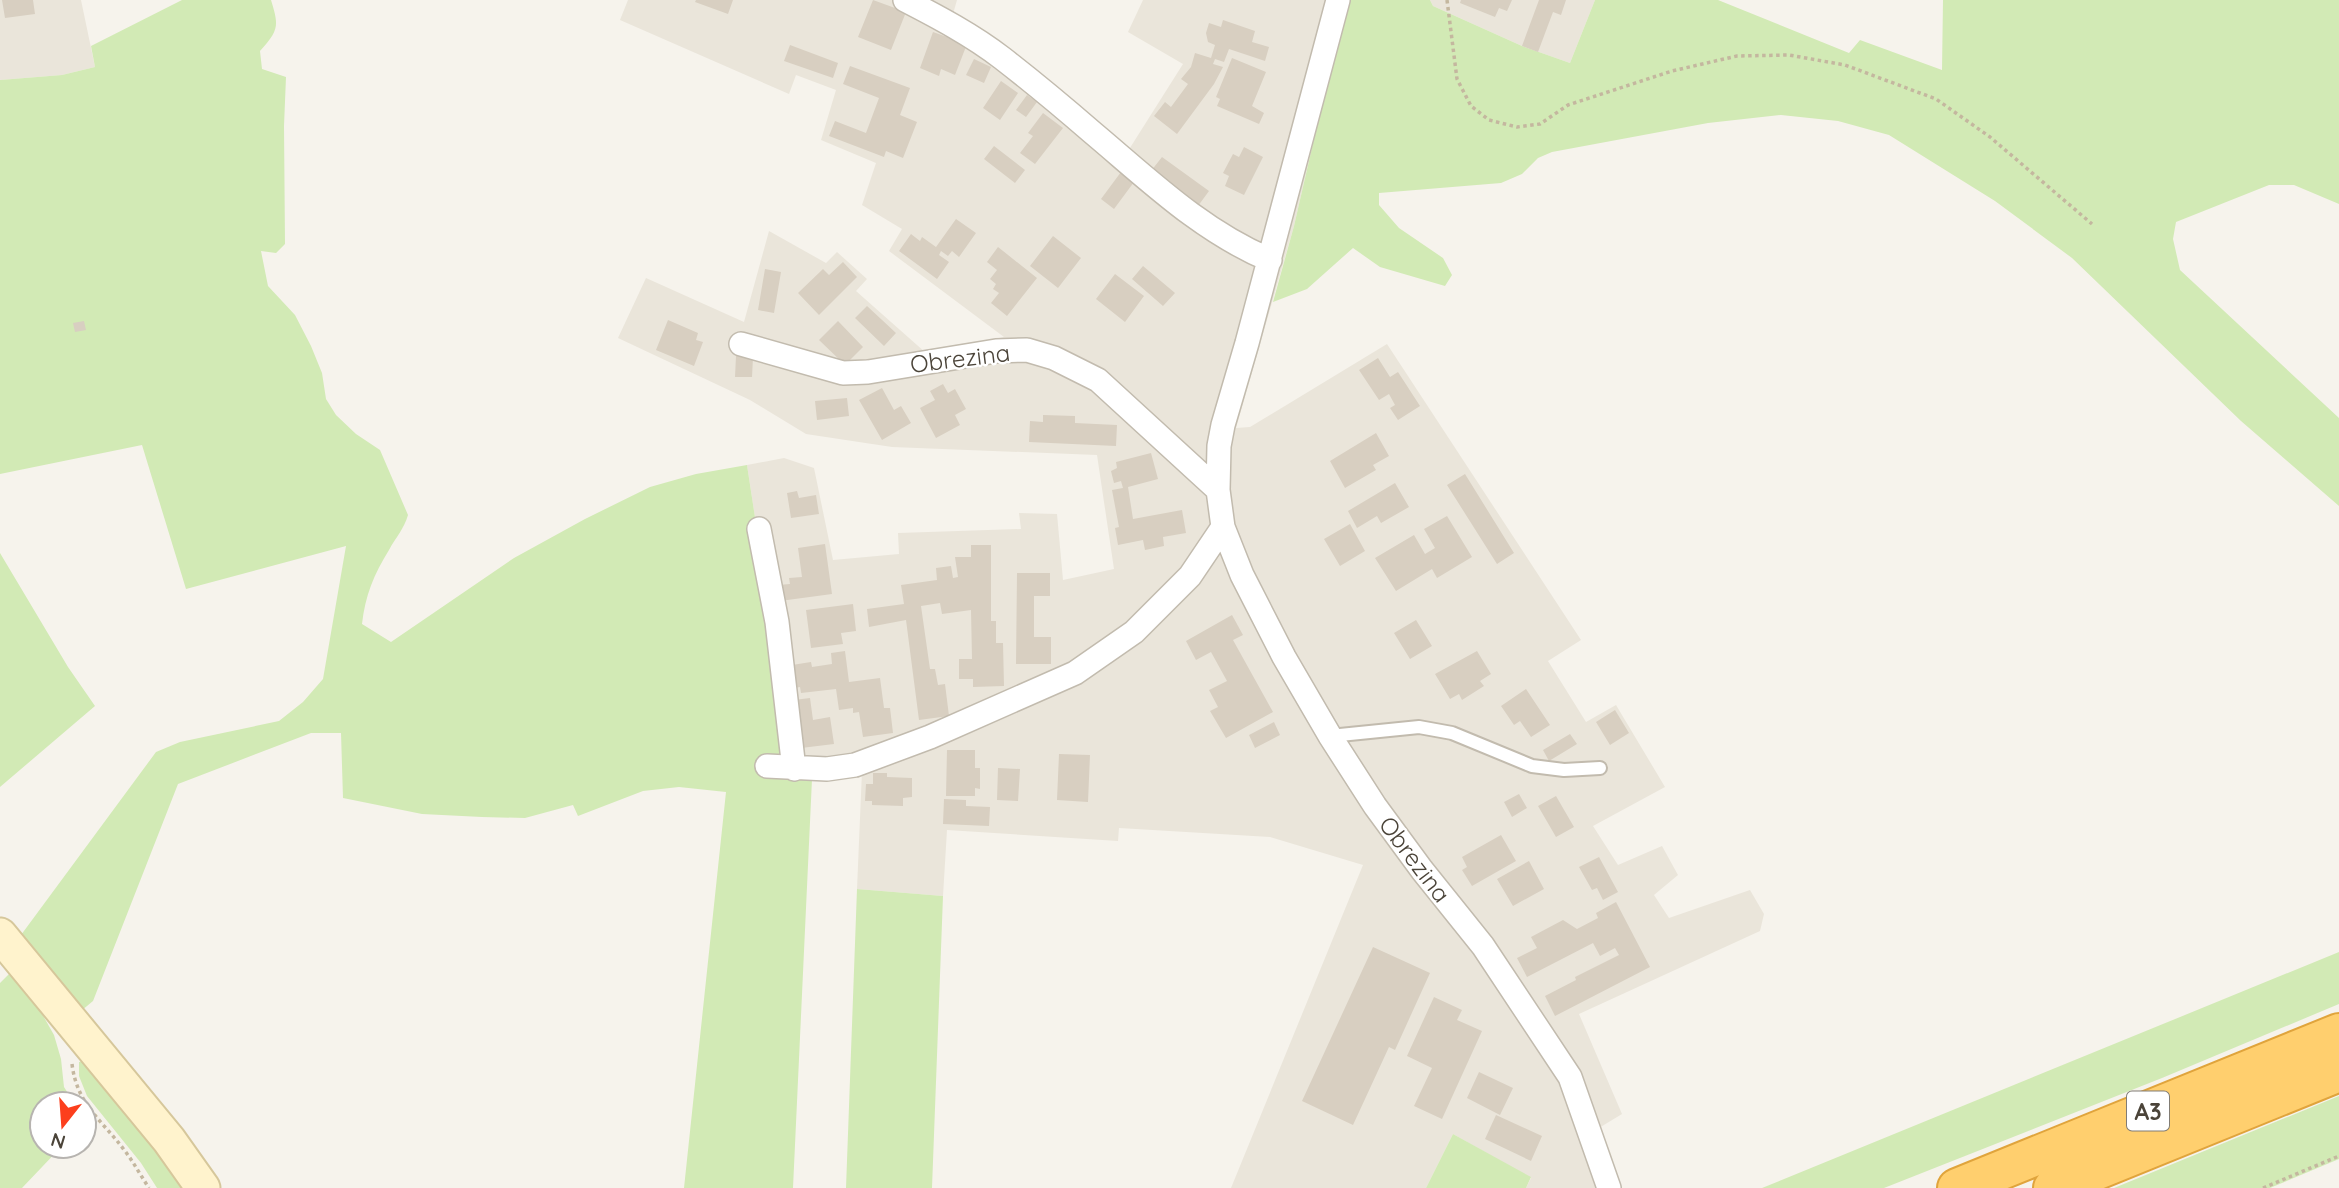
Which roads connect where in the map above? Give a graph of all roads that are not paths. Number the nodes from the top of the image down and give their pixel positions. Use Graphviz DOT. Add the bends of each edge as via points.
graph roads {
  1 [pos="905,0"];
  2 [pos="1338,0"];
  3 [pos="1270,260"];
  4 [pos="741,344"];
  5 [pos="1218,490"];
  6 [pos="1223,527"];
  7 [pos="759,529"];
  8 [pos="1330,736"];
  9 [pos="767,766"];
  10 [pos="1600,768"];
  11 [pos="794,769"];
  12 [pos="0,935"];
  13 [pos="2339,1033"];
  14 [pos="2339,1072"];
  15 [pos="203,1188"];
  16 [pos="1609,1188"];
  17 [pos="1957,1188"];
  18 [pos="2053,1188"];
  1 -- 3 [label="street" via="1000,57 1214,232"];
  2 -- 3 [label="street, Obrezina"];
  3 -- 5 [label="street, Obrezina" via="1223,425"];
  4 -- 5 [label="street, Obrezina" via="843,373 1027,350 1098,380"];
  5 -- 6 [label="street, Obrezina"];
  6 -- 8 [label="street, Obrezina" via="1248,587"];
  6 -- 11 [label="street" via="1190,576 1134,632 1075,673 855,765"];
  7 -- 11 [label="street" via="778,634"];
  8 -- 10 [label="lane" via="1419,727 1452,733 1532,766 1564,771"];
  8 -- 16 [label="street, Obrezina" via="1375,806 1483,946 1570,1077"];
  9 -- 11 [label="street"];
  12 -- 15 [label="main road" via="169,1140"];
  13 -- 17 [label="highway, A3"];
  14 -- 18 [label="highway, A3"];
}
